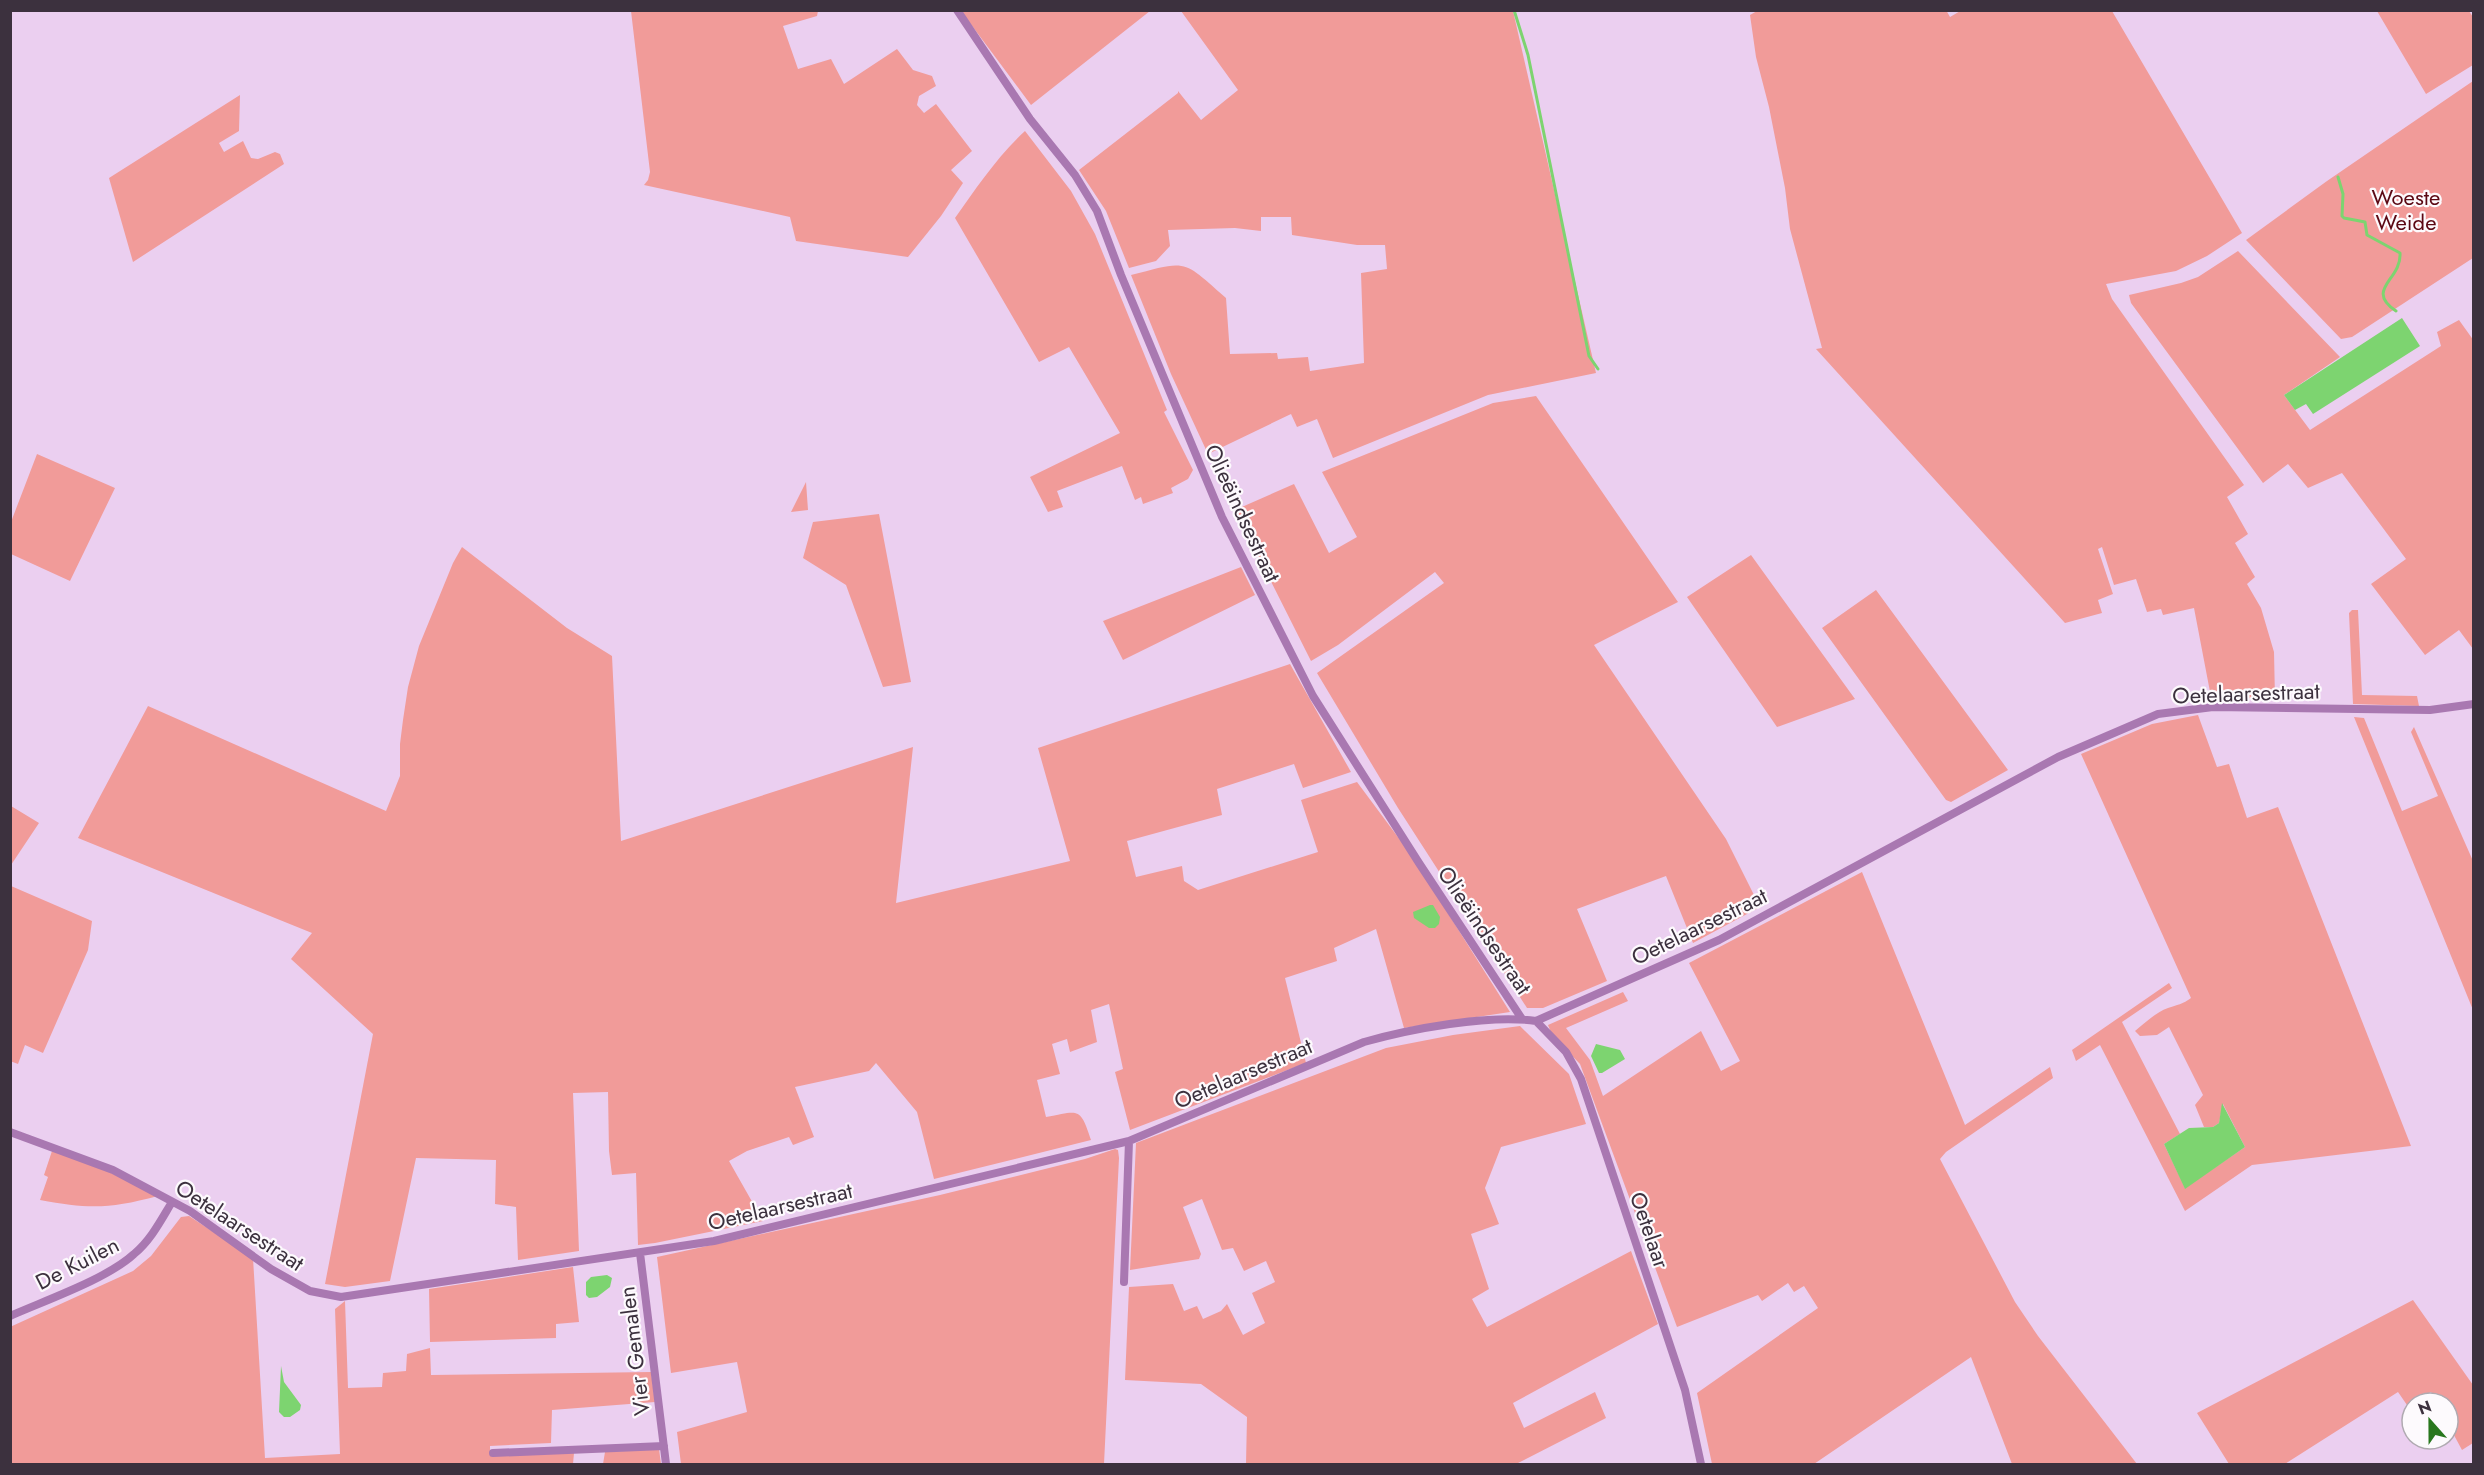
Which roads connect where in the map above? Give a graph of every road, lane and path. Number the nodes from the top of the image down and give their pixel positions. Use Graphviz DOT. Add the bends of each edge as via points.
graph roads {
  1 [pos="957,10"];
  2 [pos="2474,704"];
  3 [pos="1522,1019"];
  4 [pos="1536,1021"];
  5 [pos="10,1132"];
  6 [pos="1129,1141"];
  7 [pos="172,1202"];
  8 [pos="640,1253"];
  9 [pos="1124,1282"];
  10 [pos="10,1316"];
  11 [pos="664,1446"];
  12 [pos="493,1453"];
  13 [pos="666,1464"];
  14 [pos="1701,1464"];
  1 -- 3 [label="street, Olieëindsestraat" via="1097,211 1222,517 1313,696"];
  2 -- 4 [label="street, Oetelaarsestraat" via="2430,710 2213,707 2158,714 2058,757 1719,940"];
  3 -- 4 [label="street, Oetelaarsestraat"];
  3 -- 6 [label="street, Oetelaarsestraat" via="1401,1032 1364,1042"];
  4 -- 14 [label="street, Oetelaar" via="1566,1053 1581,1079 1685,1390"];
  5 -- 7 [label="street, Oetelaarsestraat" via="113,1170"];
  6 -- 8 [label="street, Oetelaarsestraat" via="714,1241"];
  6 -- 9 [label="street"];
  7 -- 8 [label="street, Oetelaarsestraat" via="310,1291 342,1297"];
  7 -- 10 [label="street, De Kuilen" via="152,1235 116,1269"];
  8 -- 11 [label="street, Vier Gemalen"];
  11 -- 12 [label="street, Vier Gemalen"];
  11 -- 13 [label="street, Vier Gemalen"];
}
